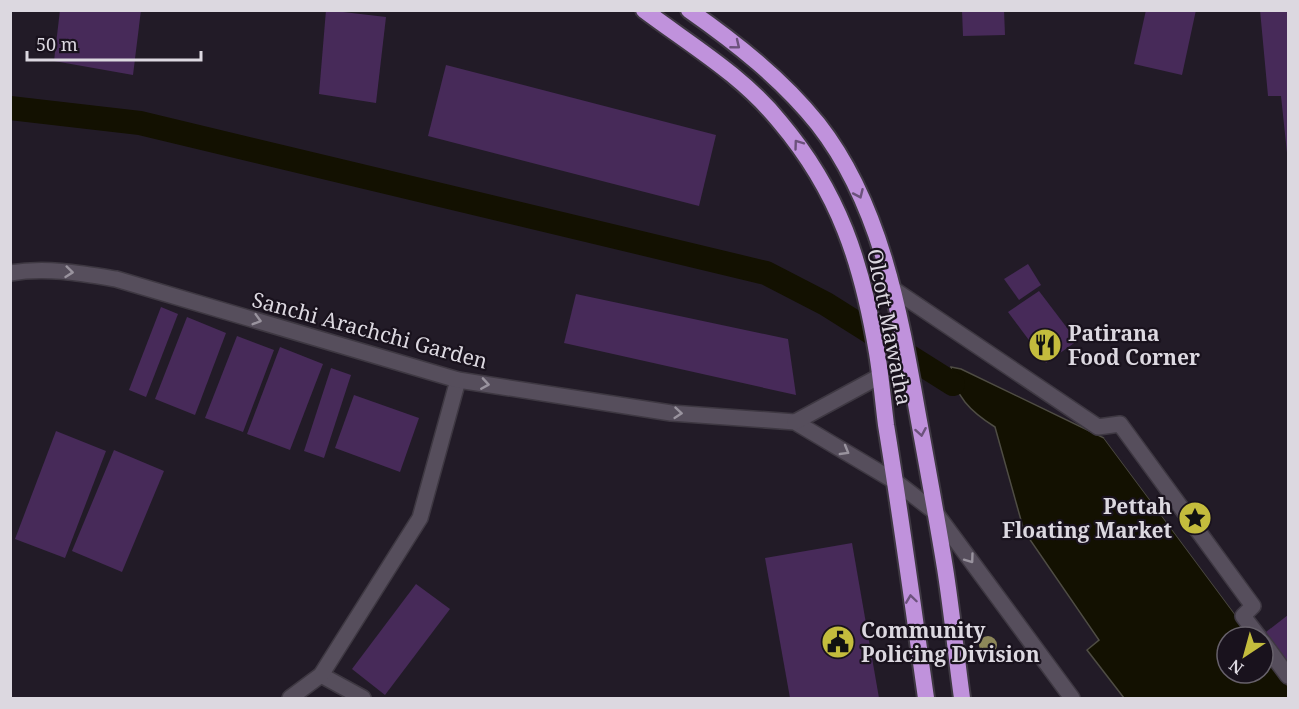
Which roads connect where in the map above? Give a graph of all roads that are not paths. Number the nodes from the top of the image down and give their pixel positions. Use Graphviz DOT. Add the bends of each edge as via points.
graph roads {
  1 [pos="644,10"];
  2 [pos="689,10"];
  3 [pos="10,273"];
  4 [pos="893,289"];
  5 [pos="880,376"];
  6 [pos="458,380"];
  7 [pos="795,422"];
  8 [pos="896,482"];
  9 [pos="935,512"];
  10 [pos="1250,625"];
  11 [pos="1275,658"];
  12 [pos="321,675"];
  13 [pos="1288,676"];
  14 [pos="290,699"];
  15 [pos="363,699"];
  16 [pos="926,699"];
  17 [pos="962,699"];
  18 [pos="1072,699"];
  5 -- 1 [label="highway, Olcott Mawatha, one-way" via="860,271 819,174 780,122 743,83"];
  2 -- 4 [label="highway, Olcott Mawatha, one-way" via="780,83 819,125 860,196"];
  3 -- 6 [label="street, Sanchi Arachchi Garden, one-way" via="61,271 116,279"];
  4 -- 9 [label="highway, Olcott Mawatha, one-way"];
  4 -- 10 [label="street" via="1098,427 1120,424 1253,606 1243,616"];
  5 -- 7 [label="street"];
  5 -- 8 [label="highway, Olcott Mawatha"];
  6 -- 7 [label="street, Sanchi Arachchi Garden, one-way" via="671,413"];
  6 -- 12 [label="street" via="420,518"];
  7 -- 8 [label="street, Sanchi Arachchi Garden, one-way"];
  8 -- 9 [label="street, Sanchi Arachchi Garden"];
  16 -- 8 [label="highway, Olcott Mawatha, one-way"];
  9 -- 17 [label="highway, Olcott Mawatha"];
  9 -- 18 [label="street, Sanchi Arachchi Garden, one-way"];
  11 -- 13 [label="street"];
  12 -- 14 [label="street"];
  12 -- 15 [label="street"];
}
